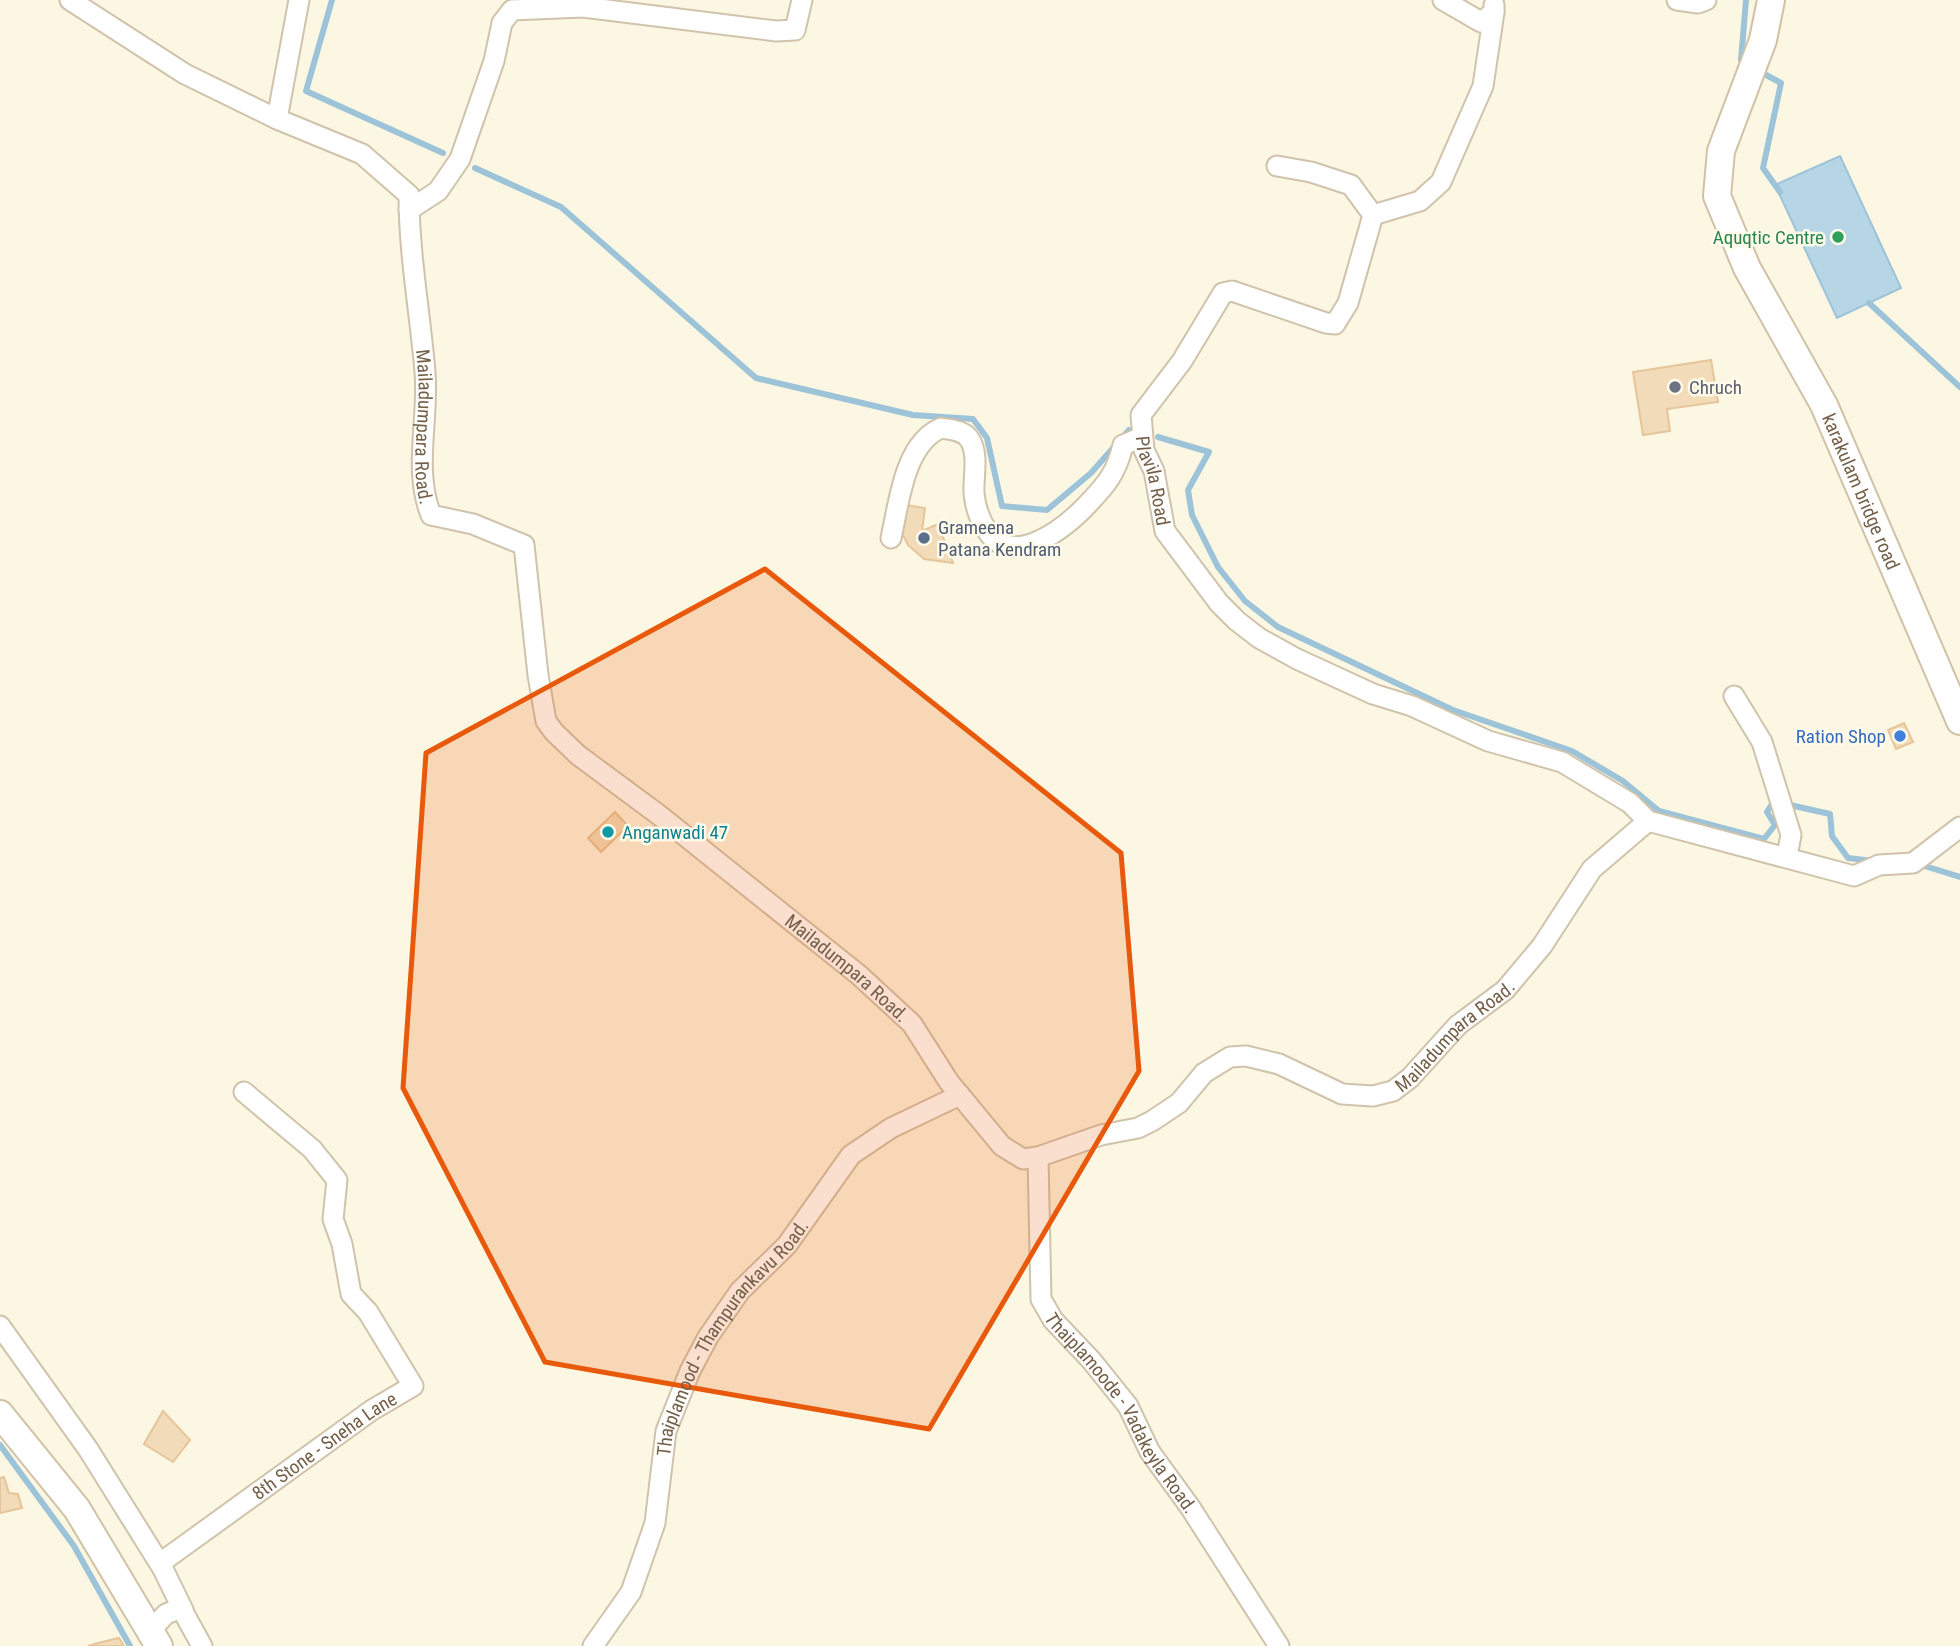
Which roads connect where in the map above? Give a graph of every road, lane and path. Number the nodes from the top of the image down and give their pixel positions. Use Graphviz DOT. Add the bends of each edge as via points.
graph roads {
  1 [pos="70,0"];
  2 [pos="299,0"];
  3 [pos="802,0"];
  4 [pos="1443,0"];
  5 [pos="1677,0"];
  6 [pos="1706,0"];
  7 [pos="1771,0"];
  8 [pos="1494,6"];
  9 [pos="277,119"];
  10 [pos="1277,166"];
  11 [pos="409,209"];
  12 [pos="1373,215"];
  13 [pos="1142,437"];
  14 [pos="891,538"];
  15 [pos="1734,696"];
  16 [pos="1960,721"];
  17 [pos="1648,821"];
  18 [pos="1960,827"];
  19 [pos="1787,856"];
  20 [pos="244,1092"];
  21 [pos="960,1095"];
  22 [pos="1038,1157"];
  23 [pos="0,1326"];
  24 [pos="0,1414"];
  25 [pos="163,1569"];
  26 [pos="183,1610"];
  27 [pos="155,1638"];
  28 [pos="202,1646"];
  29 [pos="593,1646"];
  30 [pos="1279,1646"];
  1 -- 9 [label="street, Mailadumpara Road." via="185,74"];
  2 -- 9 [label="street"];
  3 -- 11 [label="street" via="795,30 776,31 583,7 512,10 502,23 494,61 460,159 438,191"];
  4 -- 8 [label="street" via="1481,22"];
  5 -- 6 [label="street"];
  7 -- 16 [label="main road, karakulam bridge road" via="1757,54 1721,151 1717,196 1746,268 1824,405"];
  8 -- 12 [label="street" via="1483,86 1441,182 1420,201"];
  9 -- 11 [label="street, Mailadumpara Road." via="362,154 409,195"];
  10 -- 12 [label="street" via="1351,185"];
  11 -- 21 [label="street, Mailadumpara Road." via="413,288 425,374 422,494 431,515 473,524 524,545 546,720 578,755 859,975 912,1024"];
  12 -- 13 [label="street, Plavila Road" via="1348,303 1335,324 1232,291 1223,293 1141,415"];
  13 -- 14 [label="street" via="1123,445 1113,476 1077,515 1040,540 1013,548 993,540 979,518 971,441 964,433 941,428 916,451"];
  13 -- 17 [label="street, Plavila Road" via="1154,471 1165,531 1219,603 1259,638 1331,675 1488,741 1562,762 1630,803"];
  15 -- 19 [label="street" via="1762,742 1791,835"];
  17 -- 19 [label="street"];
  17 -- 22 [label="street, Mailadumpara Road." via="1592,869 1542,946 1505,990 1458,1025 1393,1091 1373,1096 1342,1094 1279,1064 1230,1057 1204,1073 1179,1103 1139,1128 1101,1135"];
  18 -- 19 [label="street" via="1913,863 1879,865 1854,876"];
  20 -- 25 [label="street, 8th Stone - Sneha Lane" via="312,1149 337,1180 333,1219 351,1294 368,1312 413,1386 372,1410 163,1561"];
  21 -- 22 [label="street, Mailadumpara Road." via="1006,1151 1023,1159"];
  21 -- 29 [label="street, Thaiplamood - Thampurankavu Road." via="891,1128 851,1156 787,1245 740,1291 708,1337 666,1431 655,1523 631,1592"];
  22 -- 30 [label="street, Thaiplamoode - Vadakeyla Road." via="1041,1299 1128,1406 1150,1452"];
  23 -- 25 [label="street" via="88,1449"];
  24 -- 27 [label="main road" via="77,1510"];
  25 -- 26 [label="street"];
  26 -- 27 [label="street" via="166,1614"];
  26 -- 28 [label="street"];
}
